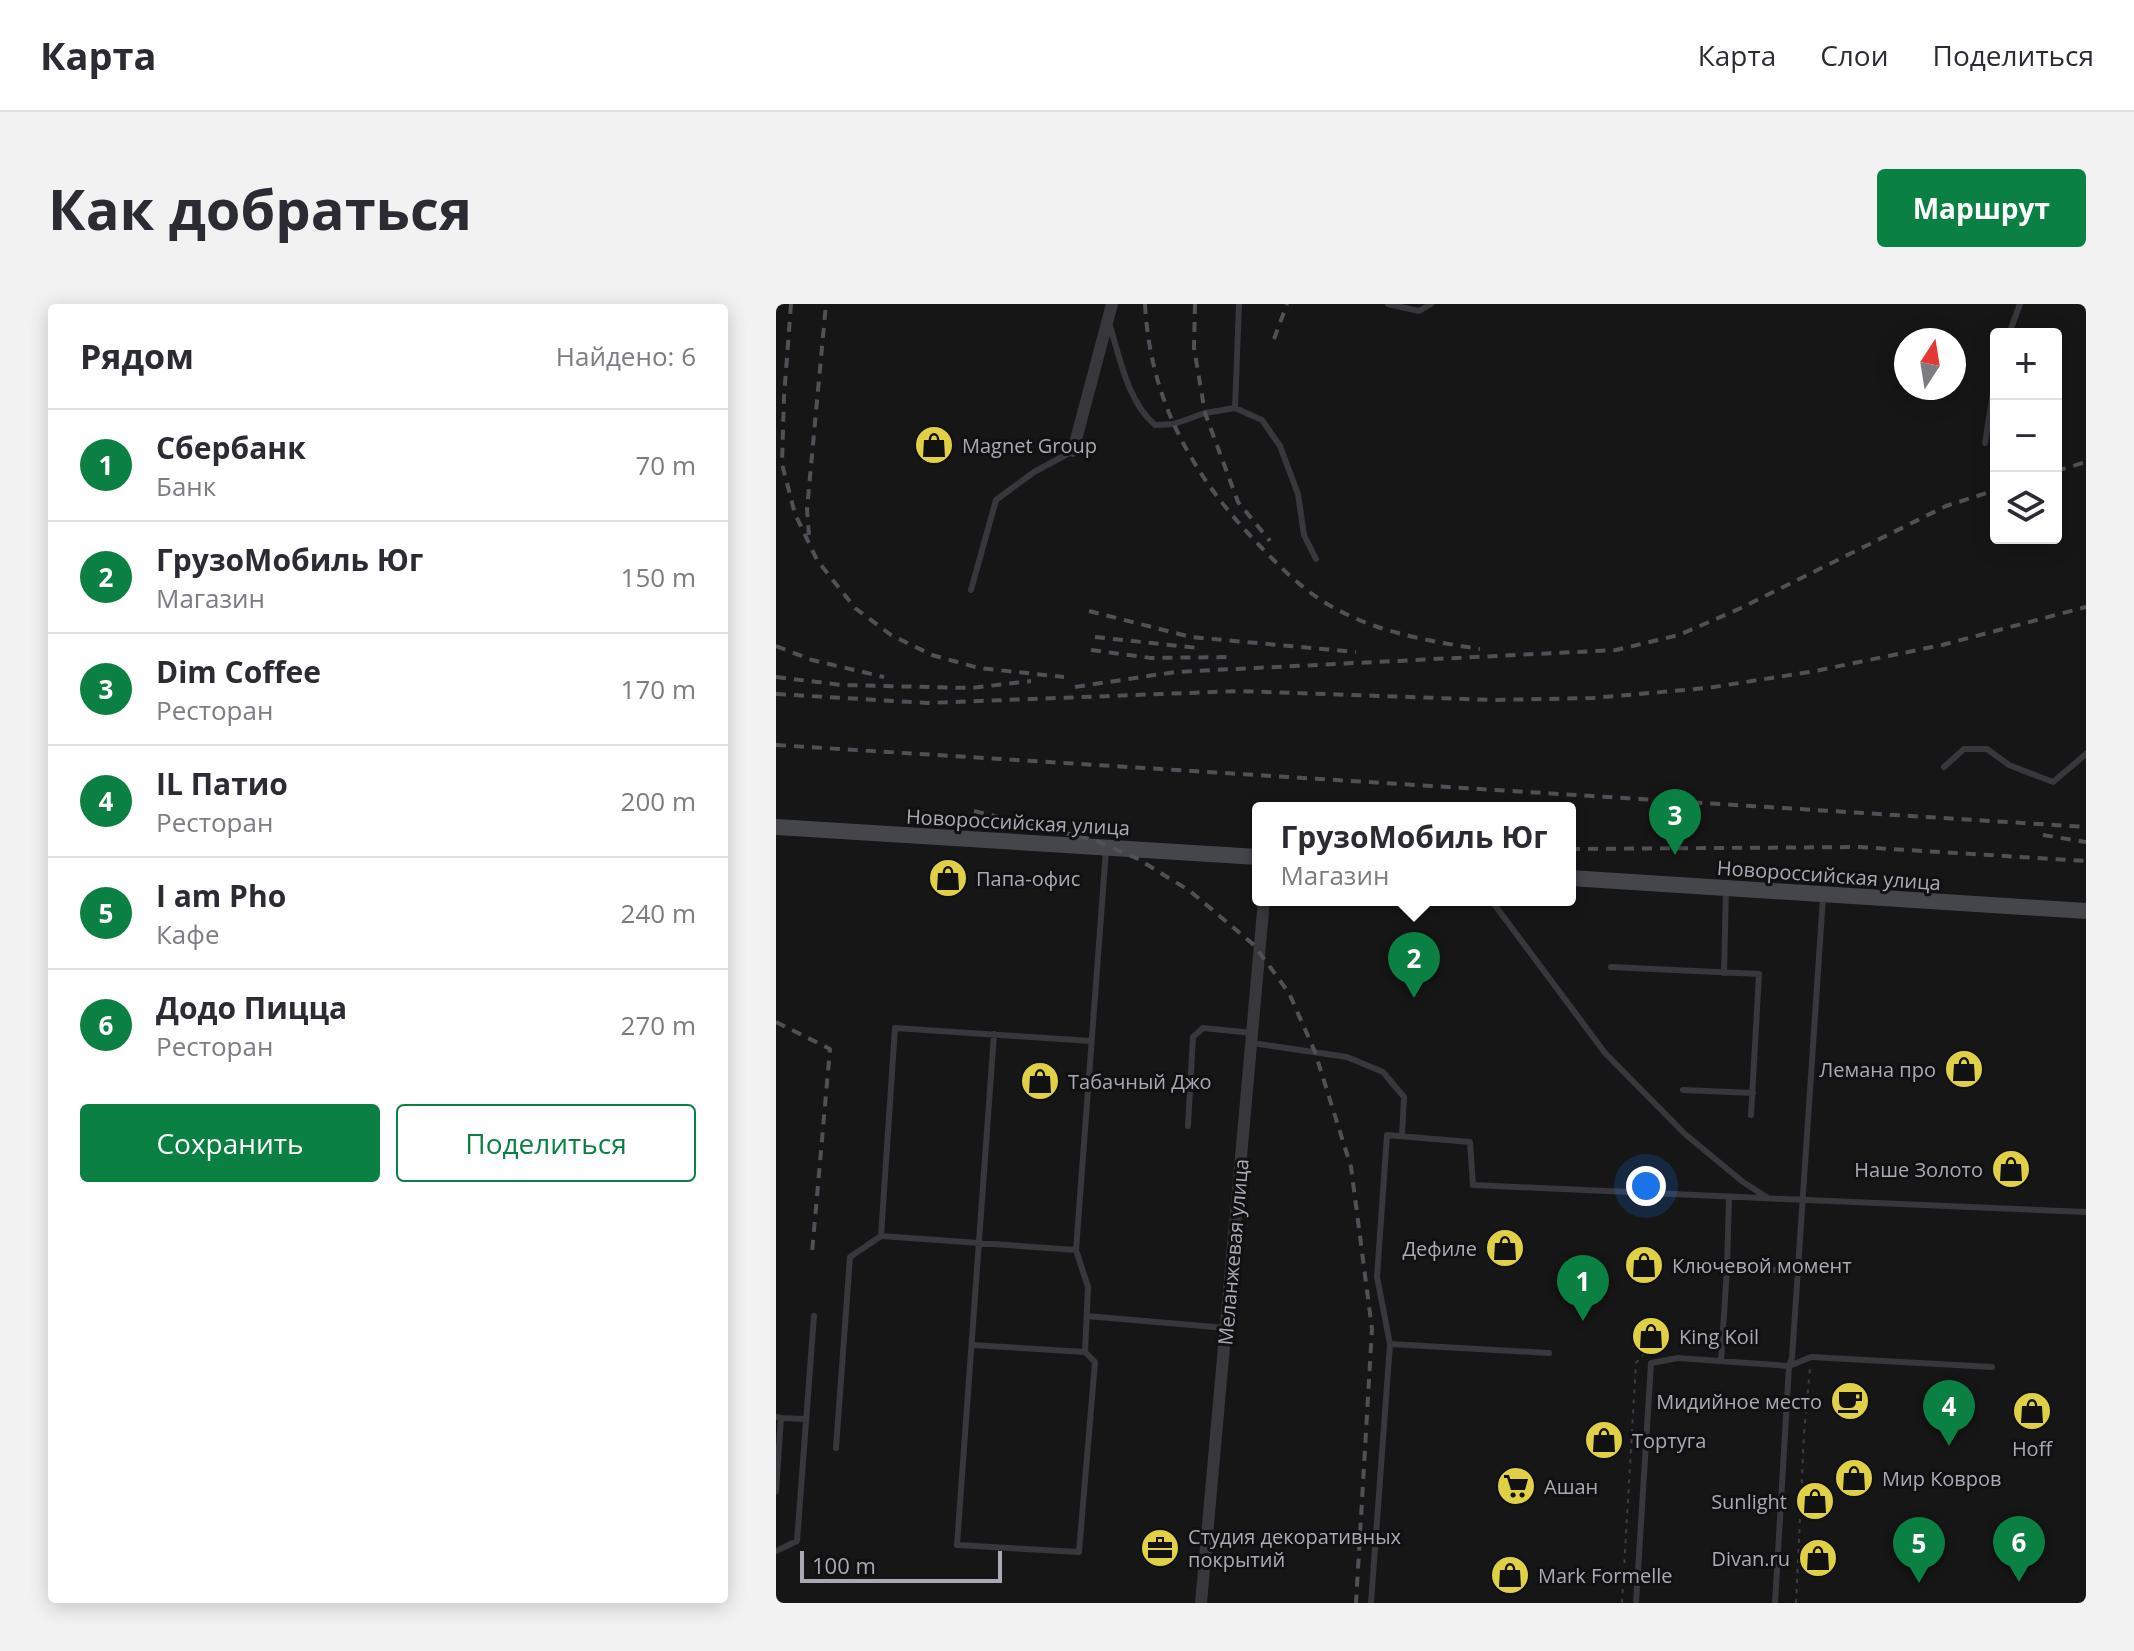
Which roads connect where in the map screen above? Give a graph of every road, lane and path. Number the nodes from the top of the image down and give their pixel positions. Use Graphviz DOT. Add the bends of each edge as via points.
graph roads {
  1 [pos="1112,304"];
  2 [pos="1239,304"];
  3 [pos="1388,304"];
  4 [pos="1431,304"];
  5 [pos="2020,304"];
  6 [pos="1109,323"];
  7 [pos="2011,328"];
  8 [pos="1992,400"];
  9 [pos="1235,408"];
  10 [pos="1985,443"];
  11 [pos="1073,451"];
  12 [pos="1316,559"];
  13 [pos="971,590"];
  14 [pos="2086,754"];
  15 [pos="1944,767"];
  16 [pos="776,827"];
  17 [pos="1107,847"];
  18 [pos="1252,857"];
  19 [pos="1576,878"];
  20 [pos="1726,888"];
  21 [pos="1823,894"];
  22 [pos="1263,906"];
  23 [pos="1495,906"];
  24 [pos="2086,911"];
  25 [pos="1611,967"];
  26 [pos="1724,973"];
  27 [pos="994,1034"];
  28 [pos="1252,1038"];
  29 [pos="1091,1041"];
  30 [pos="1683,1090"];
  31 [pos="1753,1093"];
  32 [pos="1751,1115"];
  33 [pos="1188,1126"];
  34 [pos="1402,1136"];
  35 [pos="1729,1197"];
  36 [pos="1771,1199"];
  37 [pos="1803,1201"];
  38 [pos="2086,1212"];
  39 [pos="881,1236"];
  40 [pos="980,1243"];
  41 [pos="1076,1250"];
  42 [pos="1727,1268"];
  43 [pos="1798,1271"];
  44 [pos="814,1316"];
  45 [pos="1087,1316"];
  46 [pos="1227,1328"];
  47 [pos="1390,1344"];
  48 [pos="972,1345"];
  49 [pos="1663,1350"];
  50 [pos="1085,1352"];
  51 [pos="1549,1353"];
  52 [pos="1811,1357"];
  53 [pos="1721,1361"];
  54 [pos="1789,1366"];
  55 [pos="1992,1367"];
  56 [pos="779,1417"];
  57 [pos="806,1419"];
  58 [pos="836,1448"];
  59 [pos="776,1491"];
  60 [pos="776,1551"];
  61 [pos="1201,1603"];
  62 [pos="1371,1603"];
  63 [pos="1622,1603"];
  64 [pos="1636,1603"];
  65 [pos="1775,1603"];
  66 [pos="1796,1603"];
  1 -- 6 [label="street"];
  2 -- 9 [label="lane"];
  3 -- 4 [label="lane" via="1419,311"];
  5 -- 7 [label="lane"];
  6 -- 9 [label="lane" via="1129,386 1155,425"];
  6 -- 11 [label="street"];
  8 -- 10 [label="lane"];
  9 -- 12 [label="lane" via="1262,420 1280,446 1298,494 1304,535"];
  11 -- 13 [label="lane" via="996,500"];
  14 -- 15 [label="lane" via="2053,782 2009,765 1987,749 1964,749"];
  16 -- 17 [label="main road, Новороссийская улица"];
  17 -- 18 [label="main road, Новороссийская улица"];
  17 -- 29 [label="lane"];
  19 -- 20 [label="main road, Новороссийская улица"];
  20 -- 21 [label="main road, Новороссийская улица"];
  20 -- 26 [label="lane"];
  21 -- 24 [label="main road, Новороссийская улица"];
  21 -- 37 [label="lane"];
  22 -- 28 [label="street, Меланжевая улица"];
  23 -- 36 [label="lane" via="1605,1053 1685,1134"];
  25 -- 26 [label="lane"];
  26 -- 31 [label="lane" via="1759,974"];
  27 -- 29 [label="lane"];
  27 -- 39 [label="lane" via="895,1028"];
  27 -- 40 [label="lane"];
  28 -- 33 [label="lane" via="1203,1028 1193,1037"];
  28 -- 34 [label="lane" via="1347,1057 1383,1072 1404,1097"];
  28 -- 46 [label="street, Меланжевая улица"];
  29 -- 41 [label="lane"];
  30 -- 31 [label="lane"];
  31 -- 32 [label="lane"];
  34 -- 35 [label="lane" via="1470,1142 1473,1185"];
  34 -- 47 [label="lane" via="1387,1135 1377,1277"];
  35 -- 36 [label="lane"];
  35 -- 42 [label="lane"];
  36 -- 37 [label="lane"];
  37 -- 38 [label="lane"];
  37 -- 43 [label="lane"];
  39 -- 40 [label="lane"];
  39 -- 58 [label="lane" via="850,1257"];
  40 -- 41 [label="lane"];
  40 -- 48 [label="lane"];
  41 -- 45 [label="lane" via="1088,1287"];
  42 -- 43 [label="lane"];
  42 -- 53 [label="lane"];
  43 -- 54 [label="lane"];
  44 -- 57 [label="lane"];
  45 -- 46 [label="lane"];
  45 -- 50 [label="lane"];
  46 -- 61 [label="street, Меланжевая улица"];
  47 -- 51 [label="lane"];
  47 -- 62 [label="lane"];
  48 -- 50 [label="lane"];
  48 -- 50 [label="lane" via="957,1545 1079,1552 1095,1362"];
  49 -- 63 [label="path" via="1648,1349 1636,1363"];
  52 -- 54 [label="lane"];
  52 -- 55 [label="lane"];
  52 -- 66 [label="path"];
  53 -- 54 [label="lane"];
  53 -- 64 [label="lane" via="1678,1358 1651,1363"];
  54 -- 65 [label="lane"];
  56 -- 57 [label="lane"];
  56 -- 59 [label="lane"];
  57 -- 60 [label="lane" via="797,1541"];
}
